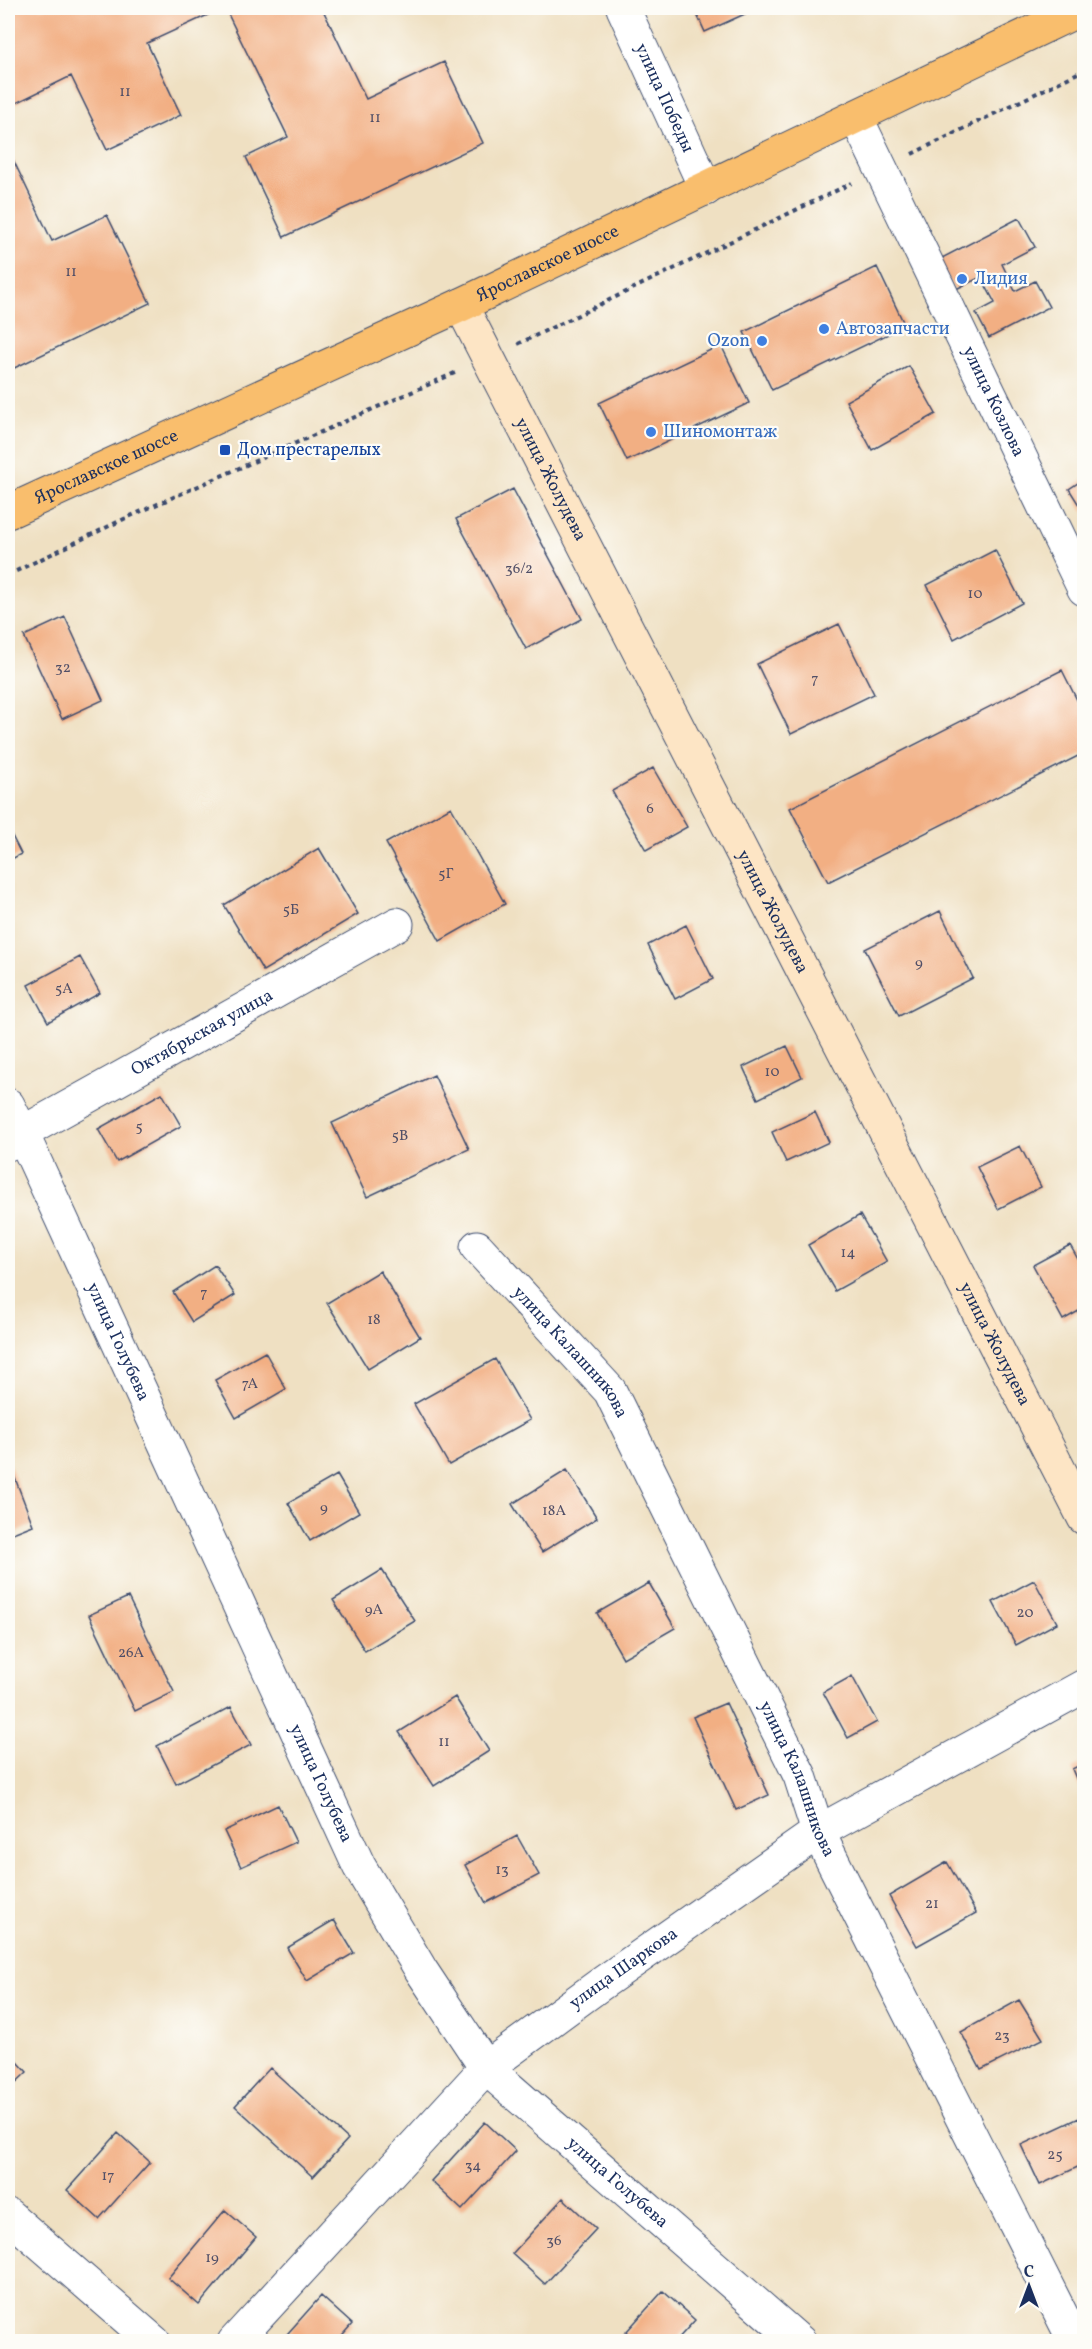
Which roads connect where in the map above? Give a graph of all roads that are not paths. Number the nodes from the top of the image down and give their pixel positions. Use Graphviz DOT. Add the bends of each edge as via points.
graph roads {
  1 [pos="623,8"];
  2 [pos="1083,8"];
  3 [pos="856,117"];
  4 [pos="706,189"];
  5 [pos="461,305"];
  6 [pos="8,512"];
  7 [pos="1084,589"];
  8 [pos="397,924"];
  9 [pos="12,1127"];
  10 [pos="477,1247"];
  11 [pos="1084,1518"];
  12 [pos="1084,1686"];
  13 [pos="818,1832"];
  14 [pos="486,2068"];
  15 [pos="8,2215"];
  16 [pos="154,2342"];
  17 [pos="234,2342"];
  18 [pos="801,2342"];
  19 [pos="1076,2342"];
  1 -- 4 [label="street, улица Победы"];
  2 -- 3 [label="main road, Ярославское шоссе"];
  3 -- 4 [label="main road, Ярославское шоссе"];
  3 -- 7 [label="street, улица Козлова"];
  4 -- 5 [label="main road, Ярославское шоссе"];
  5 -- 6 [label="main road, Ярославское шоссе"];
  5 -- 11 [label="main road, улица Жолудева"];
  8 -- 9 [label="street, Октябрьская улица"];
  9 -- 14 [label="street, улица Голубева" via="359,1866"];
  10 -- 13 [label="street, улица Калашникова" via="610,1390 800,1776"];
  12 -- 13 [label="street, улица Шаркова"];
  13 -- 14 [label="street, улица Шаркова"];
  13 -- 19 [label="street, улица Калашникова"];
  14 -- 17 [label="street, улица Шаркова"];
  14 -- 18 [label="street, улица Голубева"];
  15 -- 16 [label="street"];
}
